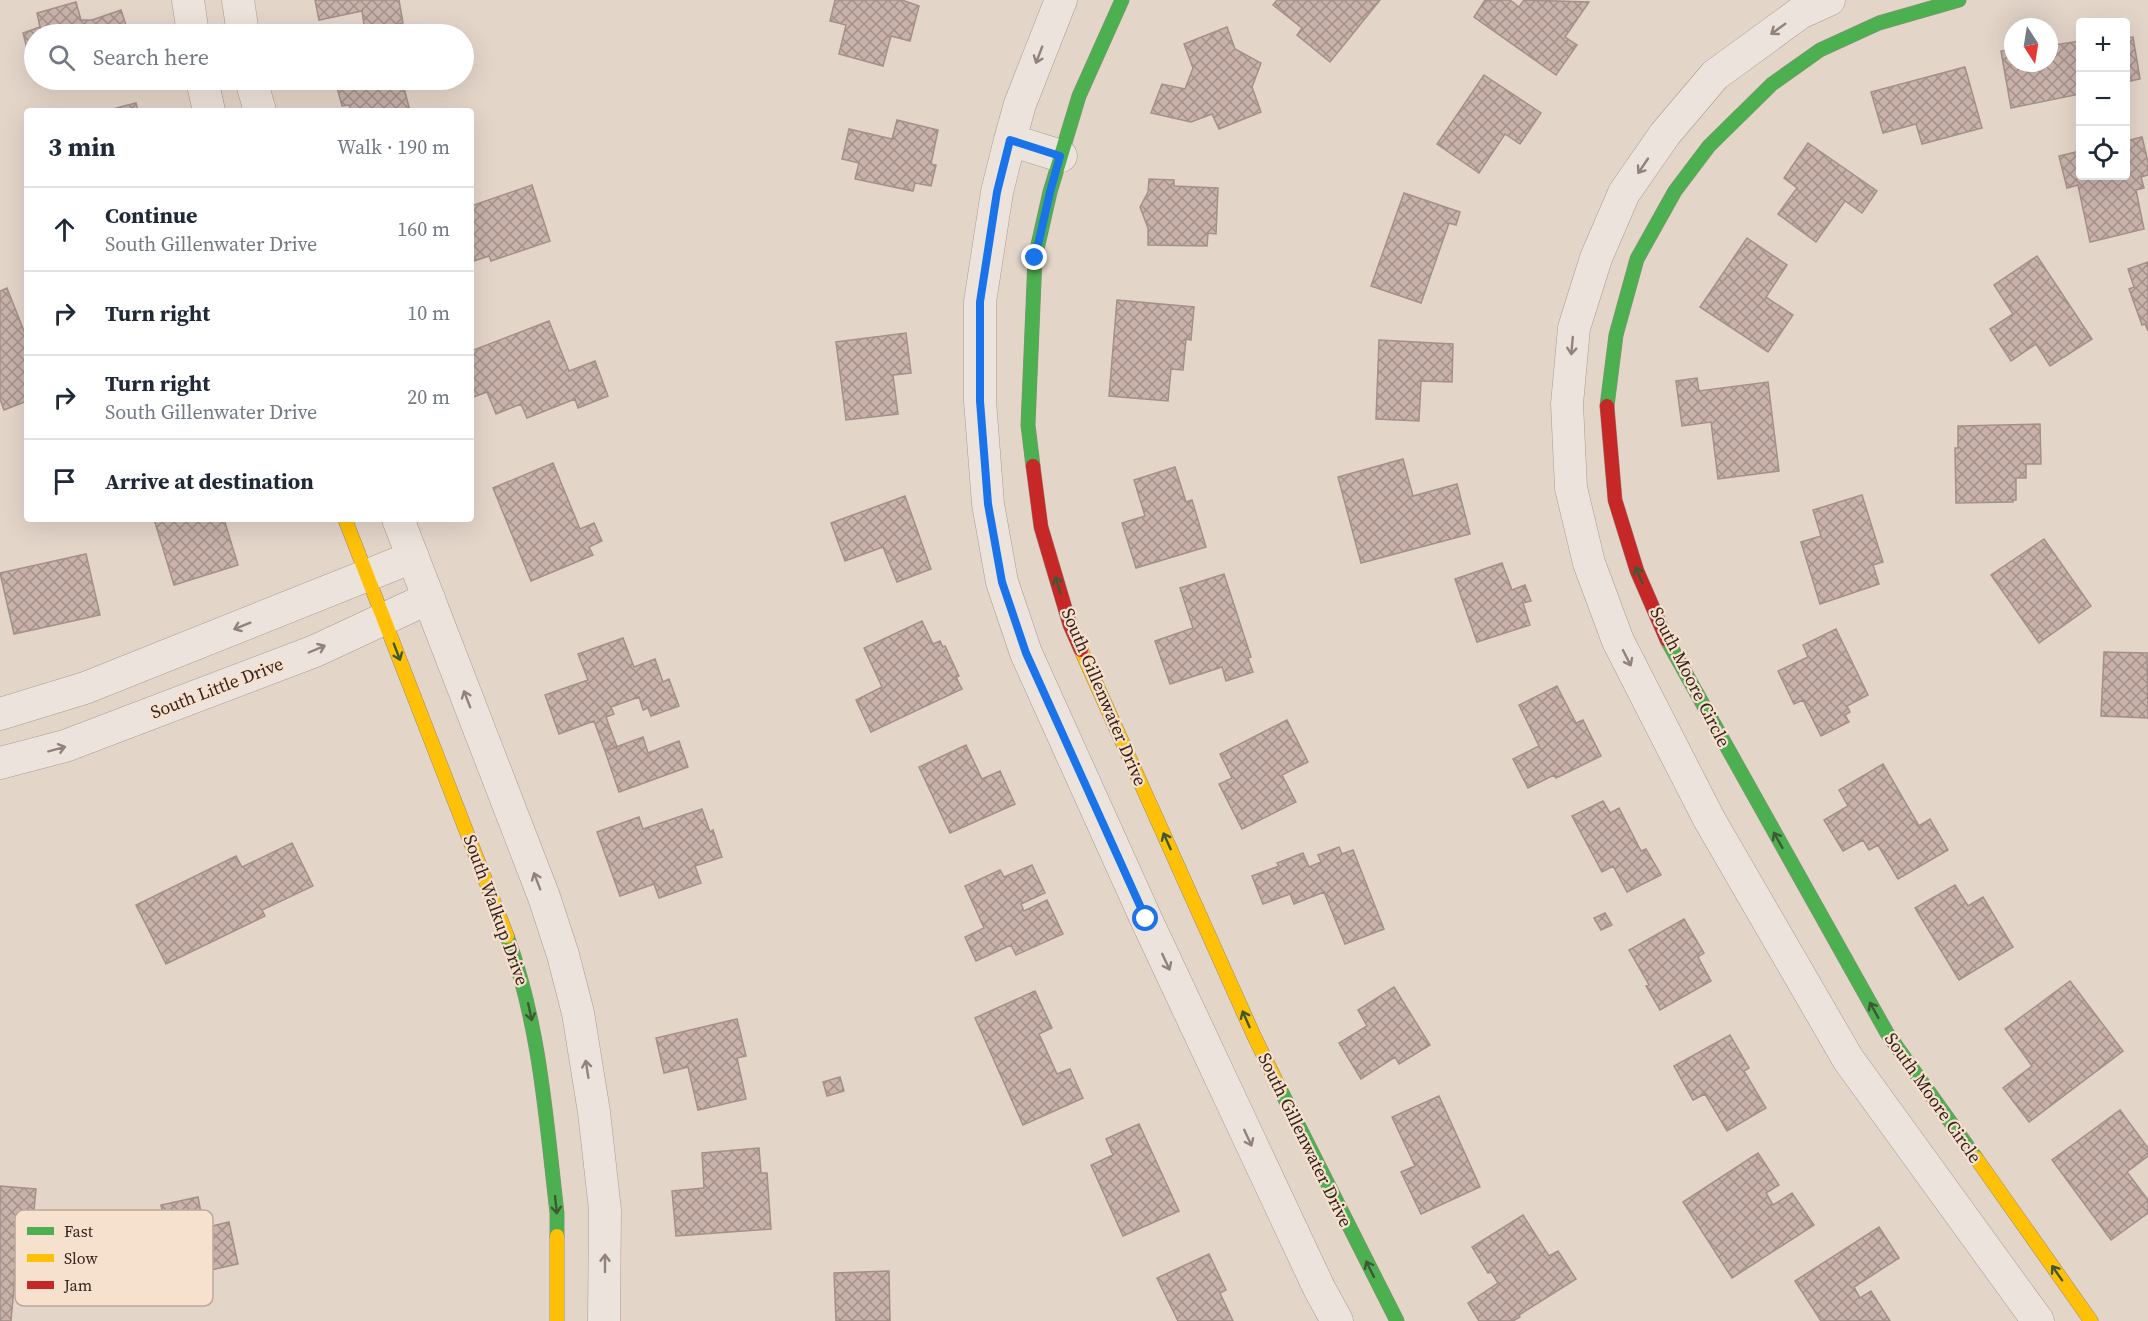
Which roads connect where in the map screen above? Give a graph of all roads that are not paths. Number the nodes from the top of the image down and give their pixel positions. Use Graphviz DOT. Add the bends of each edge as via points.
graph roads {
  1 [pos="188,0"];
  2 [pos="238,0"];
  3 [pos="1061,0"];
  4 [pos="1122,0"];
  5 [pos="1829,0"];
  6 [pos="1959,0"];
  7 [pos="192,24"];
  8 [pos="242,24"];
  9 [pos="204,90"];
  10 [pos="254,90"];
  11 [pos="208,108"];
  12 [pos="259,108"];
  13 [pos="1010,140"];
  14 [pos="1060,156"];
  15 [pos="346,522"];
  16 [pos="399,522"];
  17 [pos="413,557"];
  18 [pos="368,576"];
  19 [pos="429,598"];
  20 [pos="385,619"];
  21 [pos="0,714"];
  22 [pos="0,763"];
  23 [pos="556,1321"];
  24 [pos="604,1321"];
  25 [pos="1337,1321"];
  26 [pos="1397,1321"];
  27 [pos="2038,1321"];
  28 [pos="2091,1321"];
  1 -- 7 [label="street"];
  2 -- 8 [label="street"];
  3 -- 13 [label="street, one-way"];
  4 -- 14 [label="street, South Gillenwater Drive" via="1078,96"];
  5 -- 27 [label="street, one-way" via="1800,13 1715,75 1665,134 1624,193 1596,258 1574,328 1567,404 1571,488 1589,562 1618,641 1709,819 1848,1059"];
  28 -- 6 [label="street, South Moore Circle, one-way" via="1887,1033 1673,653 1637,571 1615,501 1607,405 1616,335 1637,259 1675,191 1709,146 1772,84 1820,51 1879,23"];
  9 -- 11 [label="street"];
  10 -- 12 [label="street"];
  13 -- 14 [label="street"];
  13 -- 25 [label="street, one-way" via="997,192 980,302 980,401 988,504 1002,582 1026,653 1146,919"];
  26 -- 14 [label="street, South Gillenwater Drive, one-way" via="1239,1004 1070,625 1041,527 1028,426 1030,343 1035,258"];
  15 -- 18 [label="street, South Walkup Drive"];
  16 -- 17 [label="street"];
  17 -- 18 [label="street"];
  17 -- 19 [label="street"];
  18 -- 20 [label="street, South Walkup Drive"];
  18 -- 21 [label="street, one-way" via="85,688"];
  19 -- 20 [label="street, South Little Drive"];
  24 -- 19 [label="street, one-way" via="604,1210 578,1013 544,897"];
  22 -- 20 [label="street, South Little Drive, one-way" via="76,742 315,651"];
  20 -- 23 [label="street, South Walkup Drive, one-way" via="525,989 538,1052 557,1213"];
}
